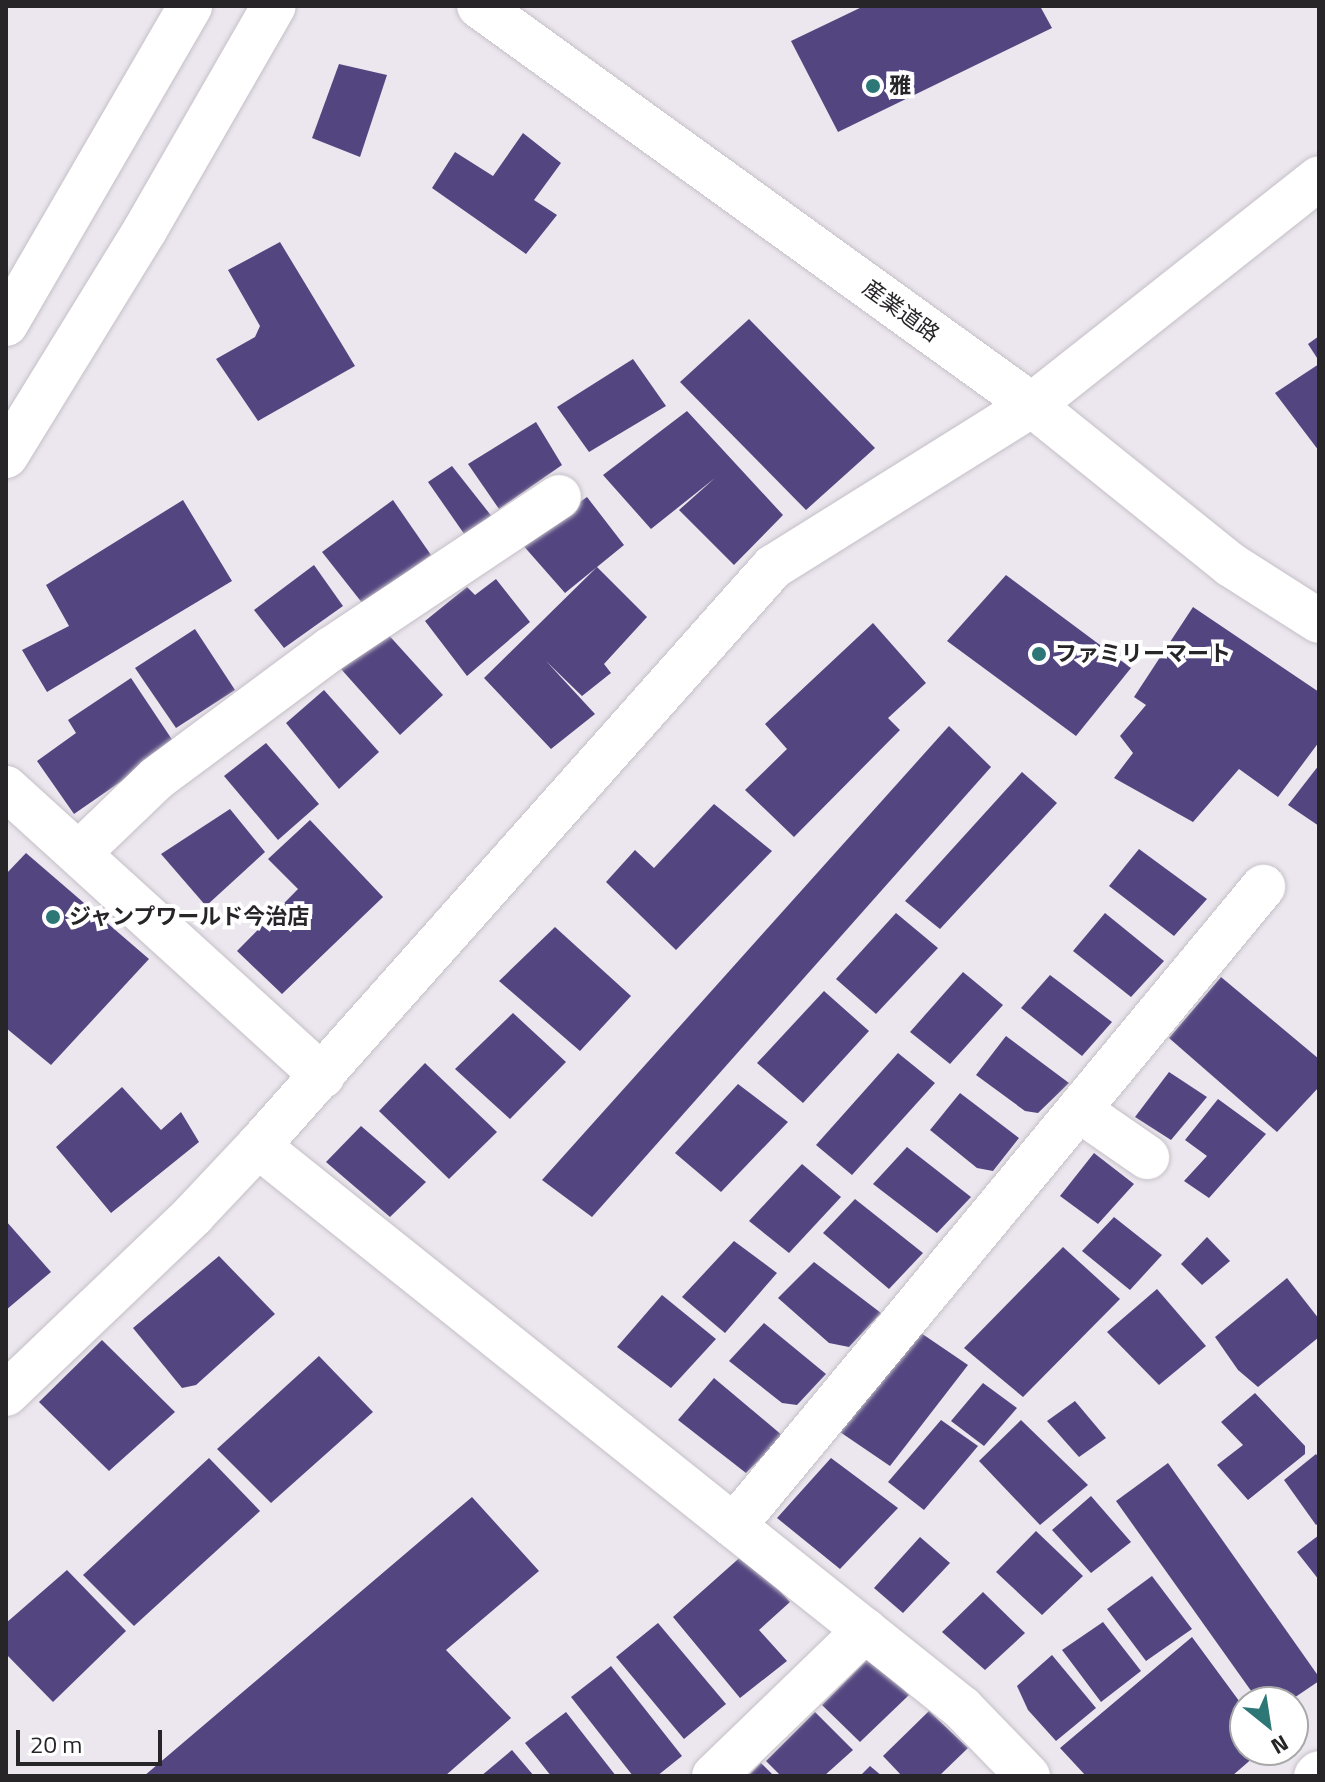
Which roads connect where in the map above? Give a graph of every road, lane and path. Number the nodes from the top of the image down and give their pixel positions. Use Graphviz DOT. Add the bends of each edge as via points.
graph roads {
  1 [pos="190,6"];
  2 [pos="274,6"];
  3 [pos="479,6"];
  4 [pos="1319,178"];
  5 [pos="6,324"];
  6 [pos="1032,405"];
  7 [pos="6,456"];
  8 [pos="559,497"];
  9 [pos="1319,621"];
  10 [pos="6,788"];
  11 [pos="79,853"];
  12 [pos="1263,887"];
  13 [pos="323,1076"];
  14 [pos="1079,1110"];
  15 [pos="258,1146"];
  16 [pos="1147,1157"];
  17 [pos="6,1394"];
  18 [pos="734,1526"];
  19 [pos="865,1630"];
  20 [pos="714,1776"];
  21 [pos="1028,1776"];
  1 -- 5 [label="street"];
  2 -- 7 [label="street"];
  3 -- 6 [label="street, 産業道路"];
  4 -- 6 [label="street"];
  6 -- 9 [label="street, 産業道路" via="1231,565"];
  6 -- 13 [label="street" via="773,567"];
  8 -- 11 [label="street" via="331,649 157,778"];
  10 -- 11 [label="street"];
  11 -- 13 [label="street"];
  12 -- 14 [label="street"];
  13 -- 15 [label="street"];
  14 -- 16 [label="street"];
  14 -- 18 [label="street"];
  15 -- 17 [label="street"];
  15 -- 18 [label="street"];
  18 -- 19 [label="street"];
  19 -- 20 [label="street"];
  19 -- 21 [label="street" via="962,1708"];
}
